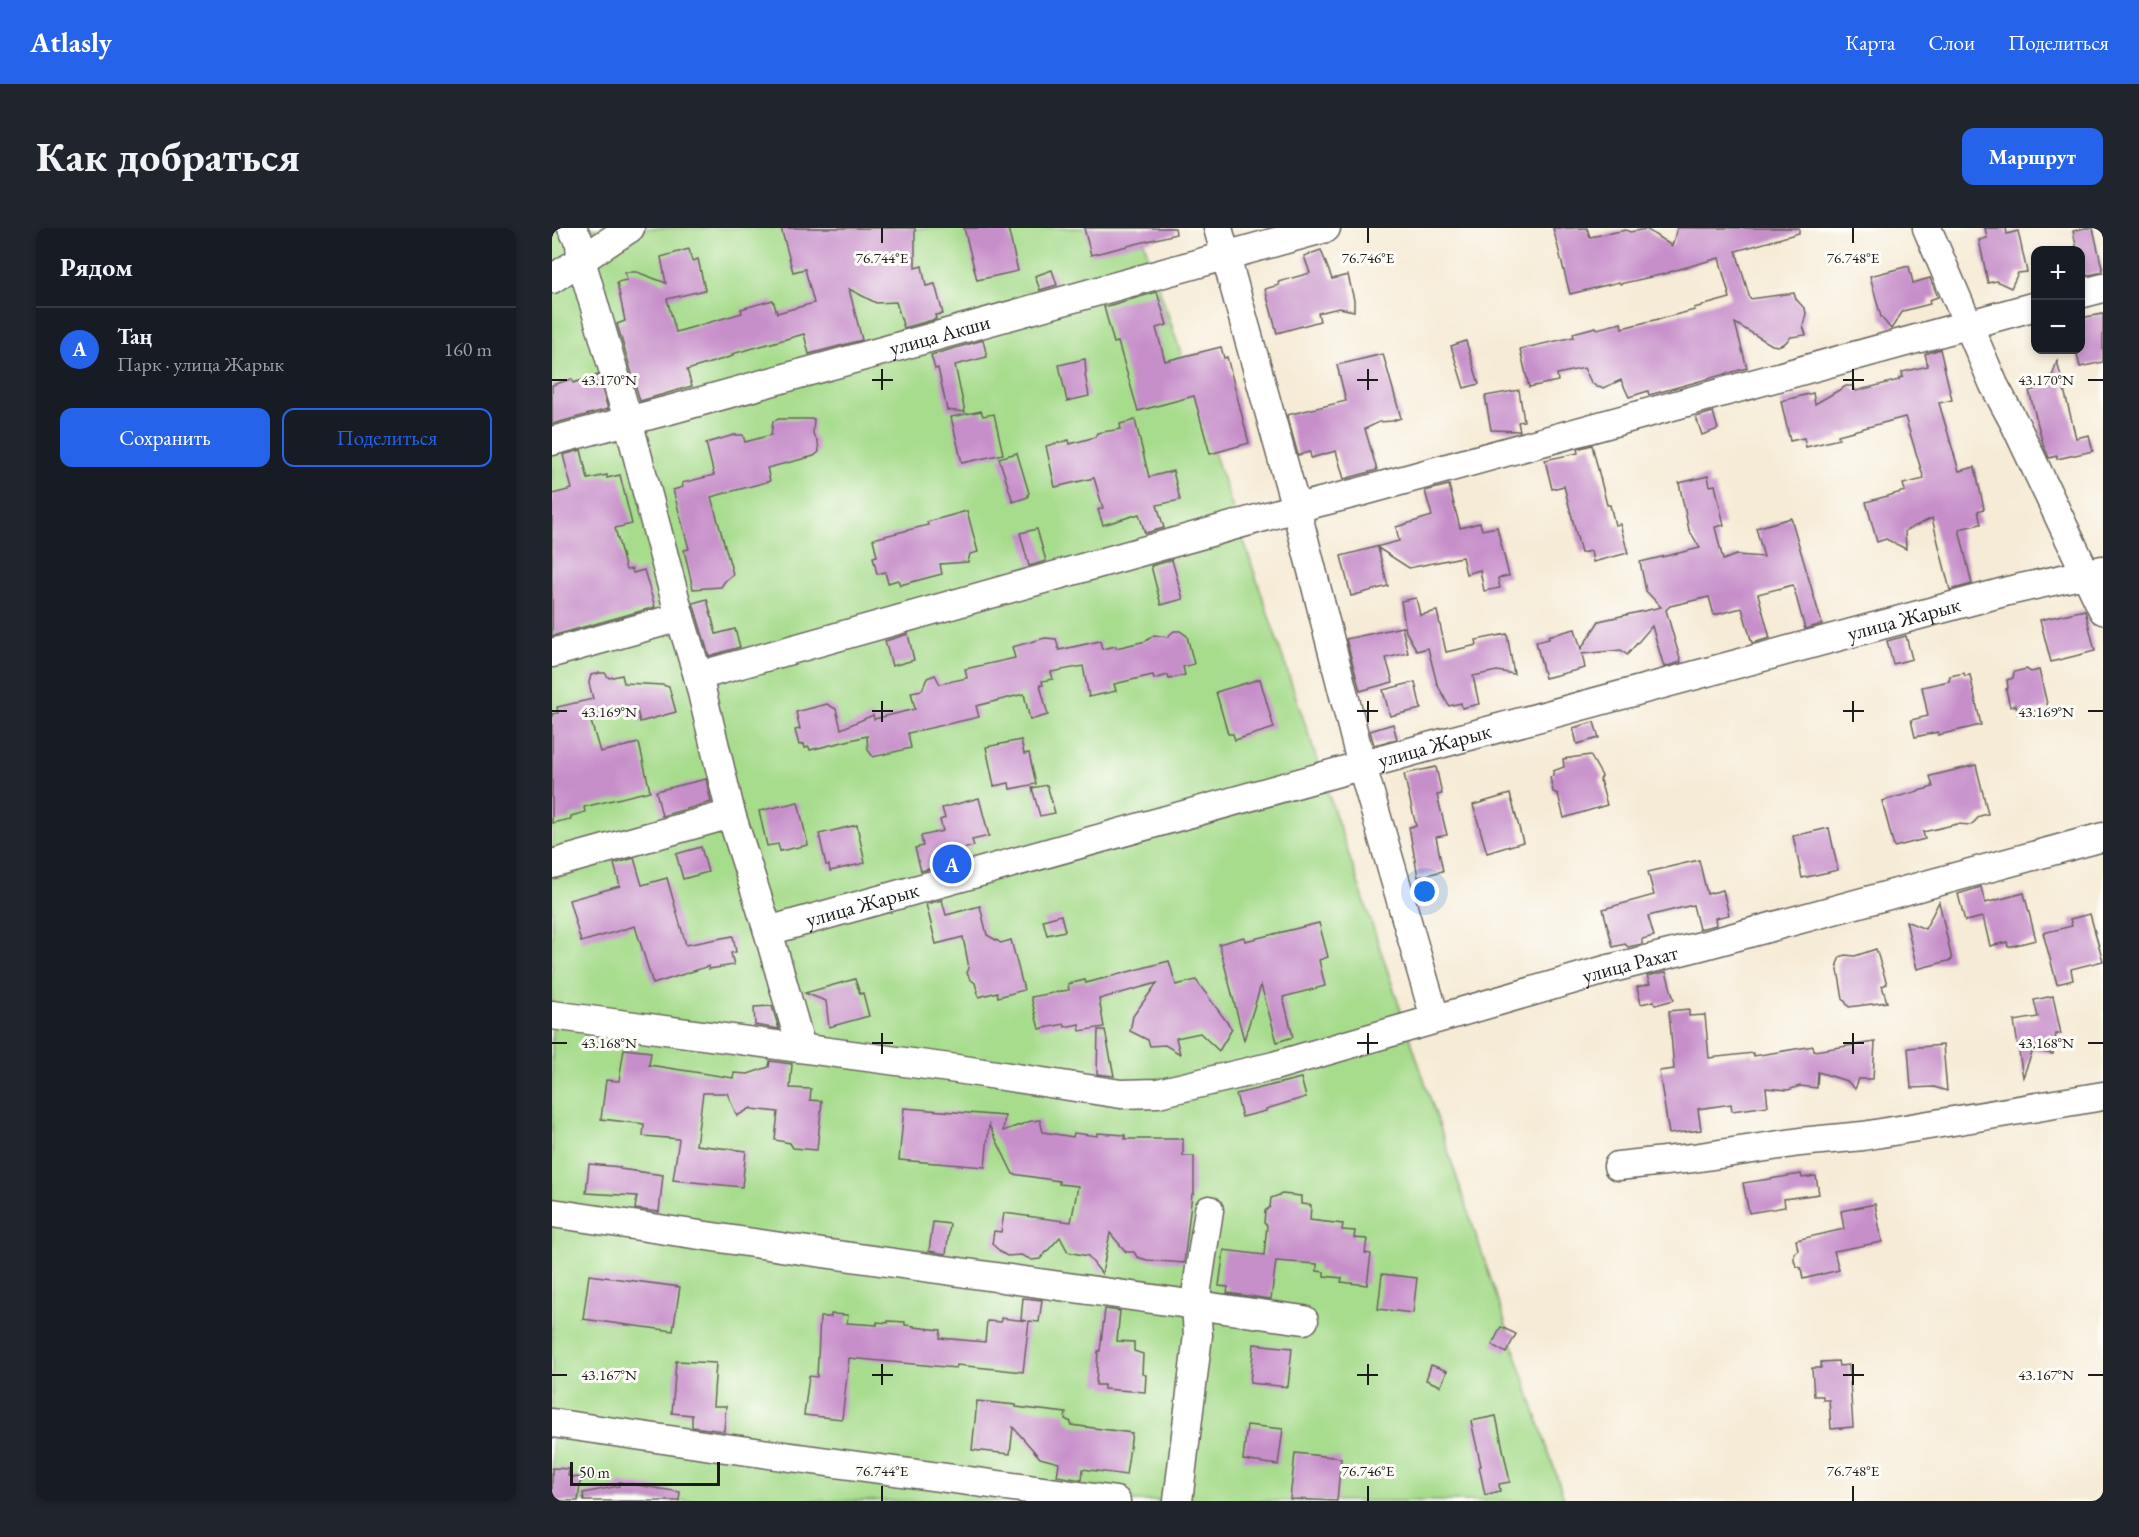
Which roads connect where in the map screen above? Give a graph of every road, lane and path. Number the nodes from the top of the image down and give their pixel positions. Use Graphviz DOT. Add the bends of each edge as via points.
graph roads {
  1 [pos="572,228"];
  2 [pos="630,228"];
  3 [pos="1218,228"];
  4 [pos="1326,228"];
  5 [pos="1927,228"];
  6 [pos="1225,255"];
  7 [pos="581,260"];
  8 [pos="552,279"];
  9 [pos="2103,288"];
  10 [pos="2085,293"];
  11 [pos="2031,307"];
  12 [pos="1969,324"];
  13 [pos="628,420"];
  14 [pos="552,441"];
  15 [pos="1296,508"];
  16 [pos="2094,572"];
  17 [pos="2103,610"];
  18 [pos="680,617"];
  19 [pos="552,653"];
  20 [pos="698,676"];
  21 [pos="1362,766"];
  22 [pos="731,814"];
  23 [pos="2103,837"];
  24 [pos="552,864"];
  25 [pos="768,931"];
  26 [pos="552,1015"];
  27 [pos="1435,1018"];
  28 [pos="801,1047"];
  29 [pos="2103,1096"];
  30 [pos="1618,1166"];
  31 [pos="1209,1210"];
  32 [pos="552,1213"];
  33 [pos="1196,1305"];
  34 [pos="1304,1320"];
  35 [pos="552,1423"];
  36 [pos="1116,1501"];
  37 [pos="1178,1501"];
  1 -- 7 [label="street" via="580,243"];
  2 -- 7 [label="street"];
  3 -- 6 [label="street"];
  4 -- 6 [label="street, улица Акши"];
  5 -- 12 [label="street"];
  6 -- 13 [label="street, улица Акши"];
  6 -- 15 [label="street"];
  7 -- 8 [label="street"];
  7 -- 13 [label="street"];
  9 -- 10 [label="street"];
  11 -- 12 [label="street"];
  12 -- 15 [label="street"];
  12 -- 16 [label="street" via="1994,385"];
  13 -- 14 [label="street, улица Акши"];
  13 -- 18 [label="street"];
  15 -- 20 [label="street"];
  15 -- 21 [label="street"];
  16 -- 17 [label="street"];
  16 -- 21 [label="street, улица Жарык" via="2008,591"];
  18 -- 19 [label="street"];
  18 -- 20 [label="street"];
  20 -- 22 [label="street"];
  21 -- 25 [label="street, улица Жарык"];
  21 -- 27 [label="street"];
  22 -- 24 [label="street"];
  22 -- 25 [label="street"];
  23 -- 27 [label="street, улица Рахат"];
  25 -- 28 [label="street"];
  26 -- 28 [label="street, улица Рахат"];
  27 -- 28 [label="street, улица Рахат" via="1274,1066 1158,1093 1121,1094"];
  29 -- 30 [label="street" via="1863,1136"];
  31 -- 33 [label="street"];
  32 -- 33 [label="street"];
  33 -- 34 [label="street"];
  33 -- 37 [label="street" via="1198,1335"];
  35 -- 36 [label="street"];
}
